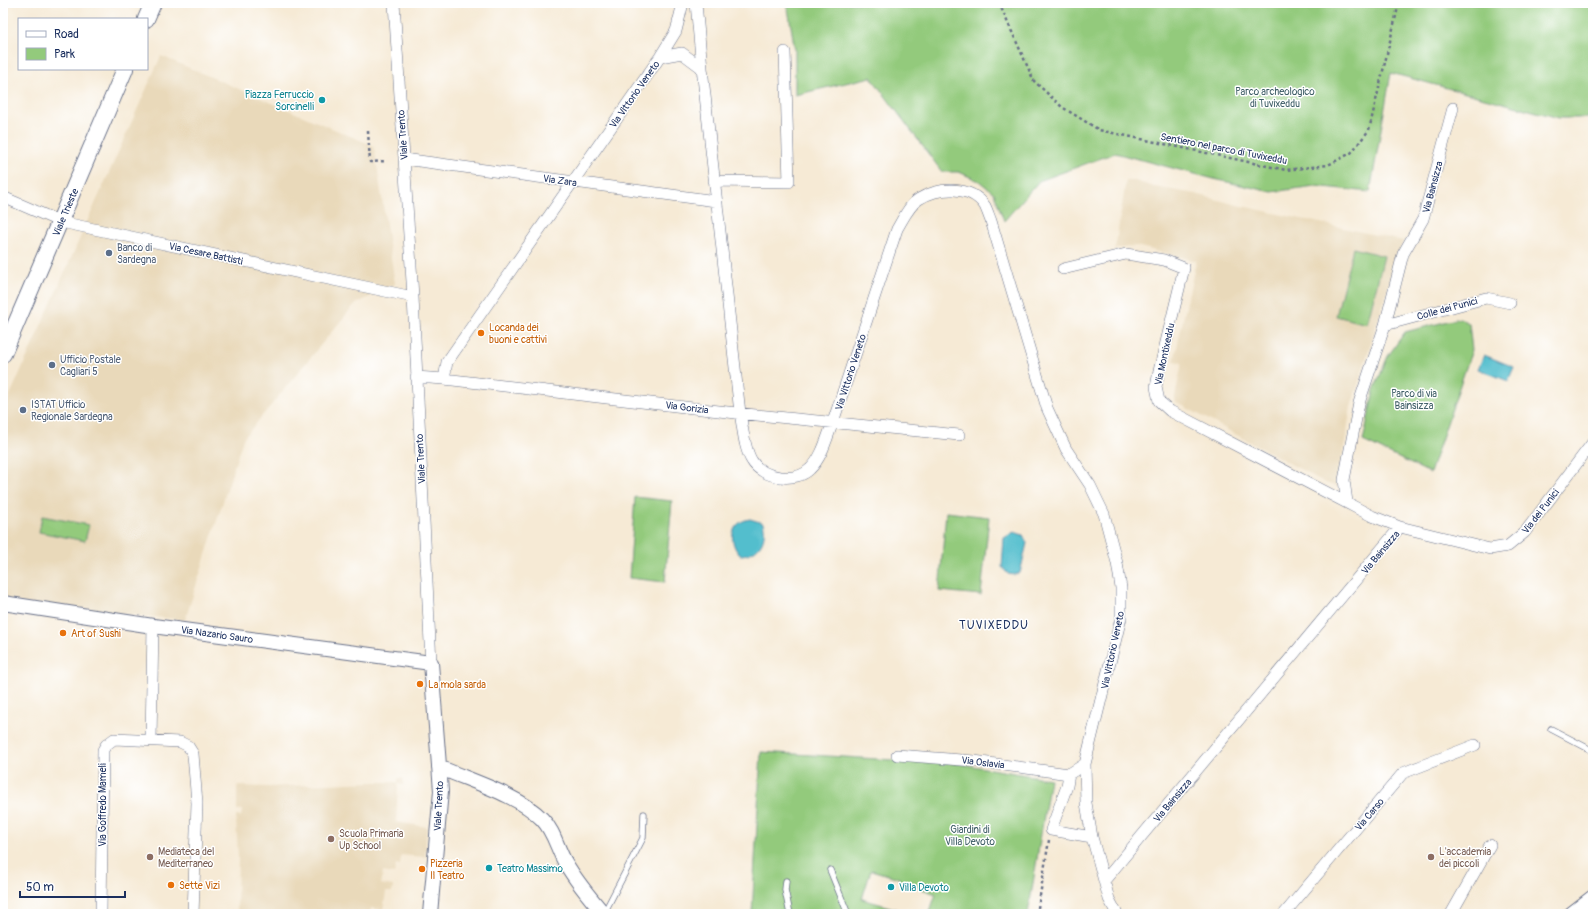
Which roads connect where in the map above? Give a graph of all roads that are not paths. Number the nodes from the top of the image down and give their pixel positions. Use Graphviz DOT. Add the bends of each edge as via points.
graph roads {
  1 [pos="153,3"];
  2 [pos="394,3"];
  3 [pos="683,3"];
  4 [pos="696,3"];
  5 [pos="146,18"];
  6 [pos="785,52"];
  7 [pos="660,57"];
  8 [pos="702,68"];
  9 [pos="125,70"];
  10 [pos="1453,108"];
  11 [pos="404,159"];
  12 [pos="714,181"];
  13 [pos="573,182"];
  14 [pos="3,197"];
  15 [pos="716,201"];
  16 [pos="61,222"];
  17 [pos="1063,269"];
  18 [pos="412,297"];
  19 [pos="1510,303"];
  20 [pos="1385,325"];
  21 [pos="3,354"];
  22 [pos="416,377"];
  23 [pos="444,379"];
  24 [pos="740,413"];
  25 [pos="833,422"];
  26 [pos="959,435"];
  27 [pos="1593,442"];
  28 [pos="1347,502"];
  29 [pos="1400,527"];
  30 [pos="3,603"];
  31 [pos="153,626"];
  32 [pos="431,663"];
  33 [pos="1551,729"];
  34 [pos="151,740"];
  35 [pos="1475,745"];
  36 [pos="1593,751"];
  37 [pos="897,755"];
  38 [pos="1085,764"];
  39 [pos="439,767"];
  40 [pos="1069,774"];
  41 [pos="644,814"];
  42 [pos="1092,837"];
  43 [pos="1490,845"];
  44 [pos="830,870"];
  45 [pos="786,881"];
  46 [pos="1104,881"];
  47 [pos="1593,897"];
  48 [pos="101,914"];
  49 [pos="193,914"];
  50 [pos="430,914"];
  51 [pos="604,914"];
  52 [pos="790,914"];
  53 [pos="848,914"];
  54 [pos="1117,914"];
  55 [pos="1284,914"];
  56 [pos="1451,914"];
  57 [pos="1571,914"];
  1 -- 5 [label="main road"];
  2 -- 11 [label="street, Viale Trento"];
  3 -- 7 [label="street" via="676,31"];
  4 -- 8 [label="street"];
  6 -- 12 [label="street" via="789,182"];
  7 -- 8 [label="street, Via Vittorio Veneto" via="682,53"];
  7 -- 13 [label="street, Via Vittorio Veneto"];
  8 -- 12 [label="street, Via Vittorio Veneto"];
  9 -- 16 [label="main road, Viale Trieste"];
  10 -- 20 [label="street, Via Bainsizza" via="1423,219 1403,254"];
  11 -- 13 [label="street, Via Zara"];
  11 -- 18 [label="street, Viale Trento"];
  12 -- 15 [label="street, Via Vittorio Veneto"];
  13 -- 15 [label="street, Via Zara"];
  13 -- 23 [label="street, Via Vittorio Veneto" via="447,362"];
  14 -- 16 [label="street, Via Cesare Battisti"];
  15 -- 24 [label="street, Via Vittorio Veneto"];
  16 -- 18 [label="street, Via Cesare Battisti"];
  16 -- 21 [label="main road, Viale Trieste"];
  17 -- 28 [label="street, Via Montixeddu" via="1126,254 1164,260 1184,268 1159,371 1156,387 1159,401 1170,411"];
  18 -- 22 [label="street, Viale Trento"];
  19 -- 20 [label="street, Colle dei Punici" via="1486,298"];
  20 -- 28 [label="street, Via Bainsizza" via="1359,403 1344,480"];
  22 -- 23 [label="street, Via Gorizia"];
  22 -- 32 [label="street, Viale Trento"];
  23 -- 24 [label="street, Via Gorizia"];
  24 -- 25 [label="street, Via Gorizia"];
  24 -- 25 [label="street, Via Vittorio Veneto" via="752,462 765,472 782,478 799,477 811,469"];
  25 -- 26 [label="street, Via Gorizia"];
  25 -- 38 [label="street, Via Vittorio Veneto" via="897,229 906,212 919,199 940,191 958,190 971,194 984,206 991,221 1048,408 1066,449 1090,485 1104,514 1117,563 1121,588 1121,618"];
  27 -- 29 [label="street, Via dei Punici" via="1525,532 1508,546 1490,549"];
  28 -- 29 [label="street, Via Bainsizza"];
  29 -- 46 [label="street, Via Bainsizza"];
  30 -- 31 [label="street, Via Nazario Sauro"];
  31 -- 32 [label="street, Via Nazario Sauro"];
  31 -- 34 [label="street"];
  32 -- 39 [label="street, Viale Trento"];
  33 -- 36 [label="lane"];
  34 -- 48 [label="street, Via Goffredo Mameli" via="114,739 103,750"];
  34 -- 49 [label="street, Via Goffredo Mameli" via="180,742 188,746 193,754 197,803"];
  35 -- 55 [label="street, Via Carso" via="1403,773"];
  37 -- 40 [label="street, Via Oslavia" via="974,761"];
  38 -- 40 [label="street"];
  38 -- 42 [label="street, Via Vittorio Veneto" via="1086,803"];
  39 -- 50 [label="street, Viale Trento" via="441,791"];
  39 -- 51 [label="street" via="525,805 543,820 551,830 565,862"];
  40 -- 42 [label="street" via="1051,830"];
  41 -- 51 [label="lane" via="643,838"];
  42 -- 46 [label="street, Via Vittorio Veneto"];
  43 -- 56 [label="street"];
  44 -- 53 [label="lane"];
  45 -- 52 [label="lane"];
  46 -- 54 [label="street, Via Vittorio Veneto"];
  47 -- 57 [label="street"];
}
